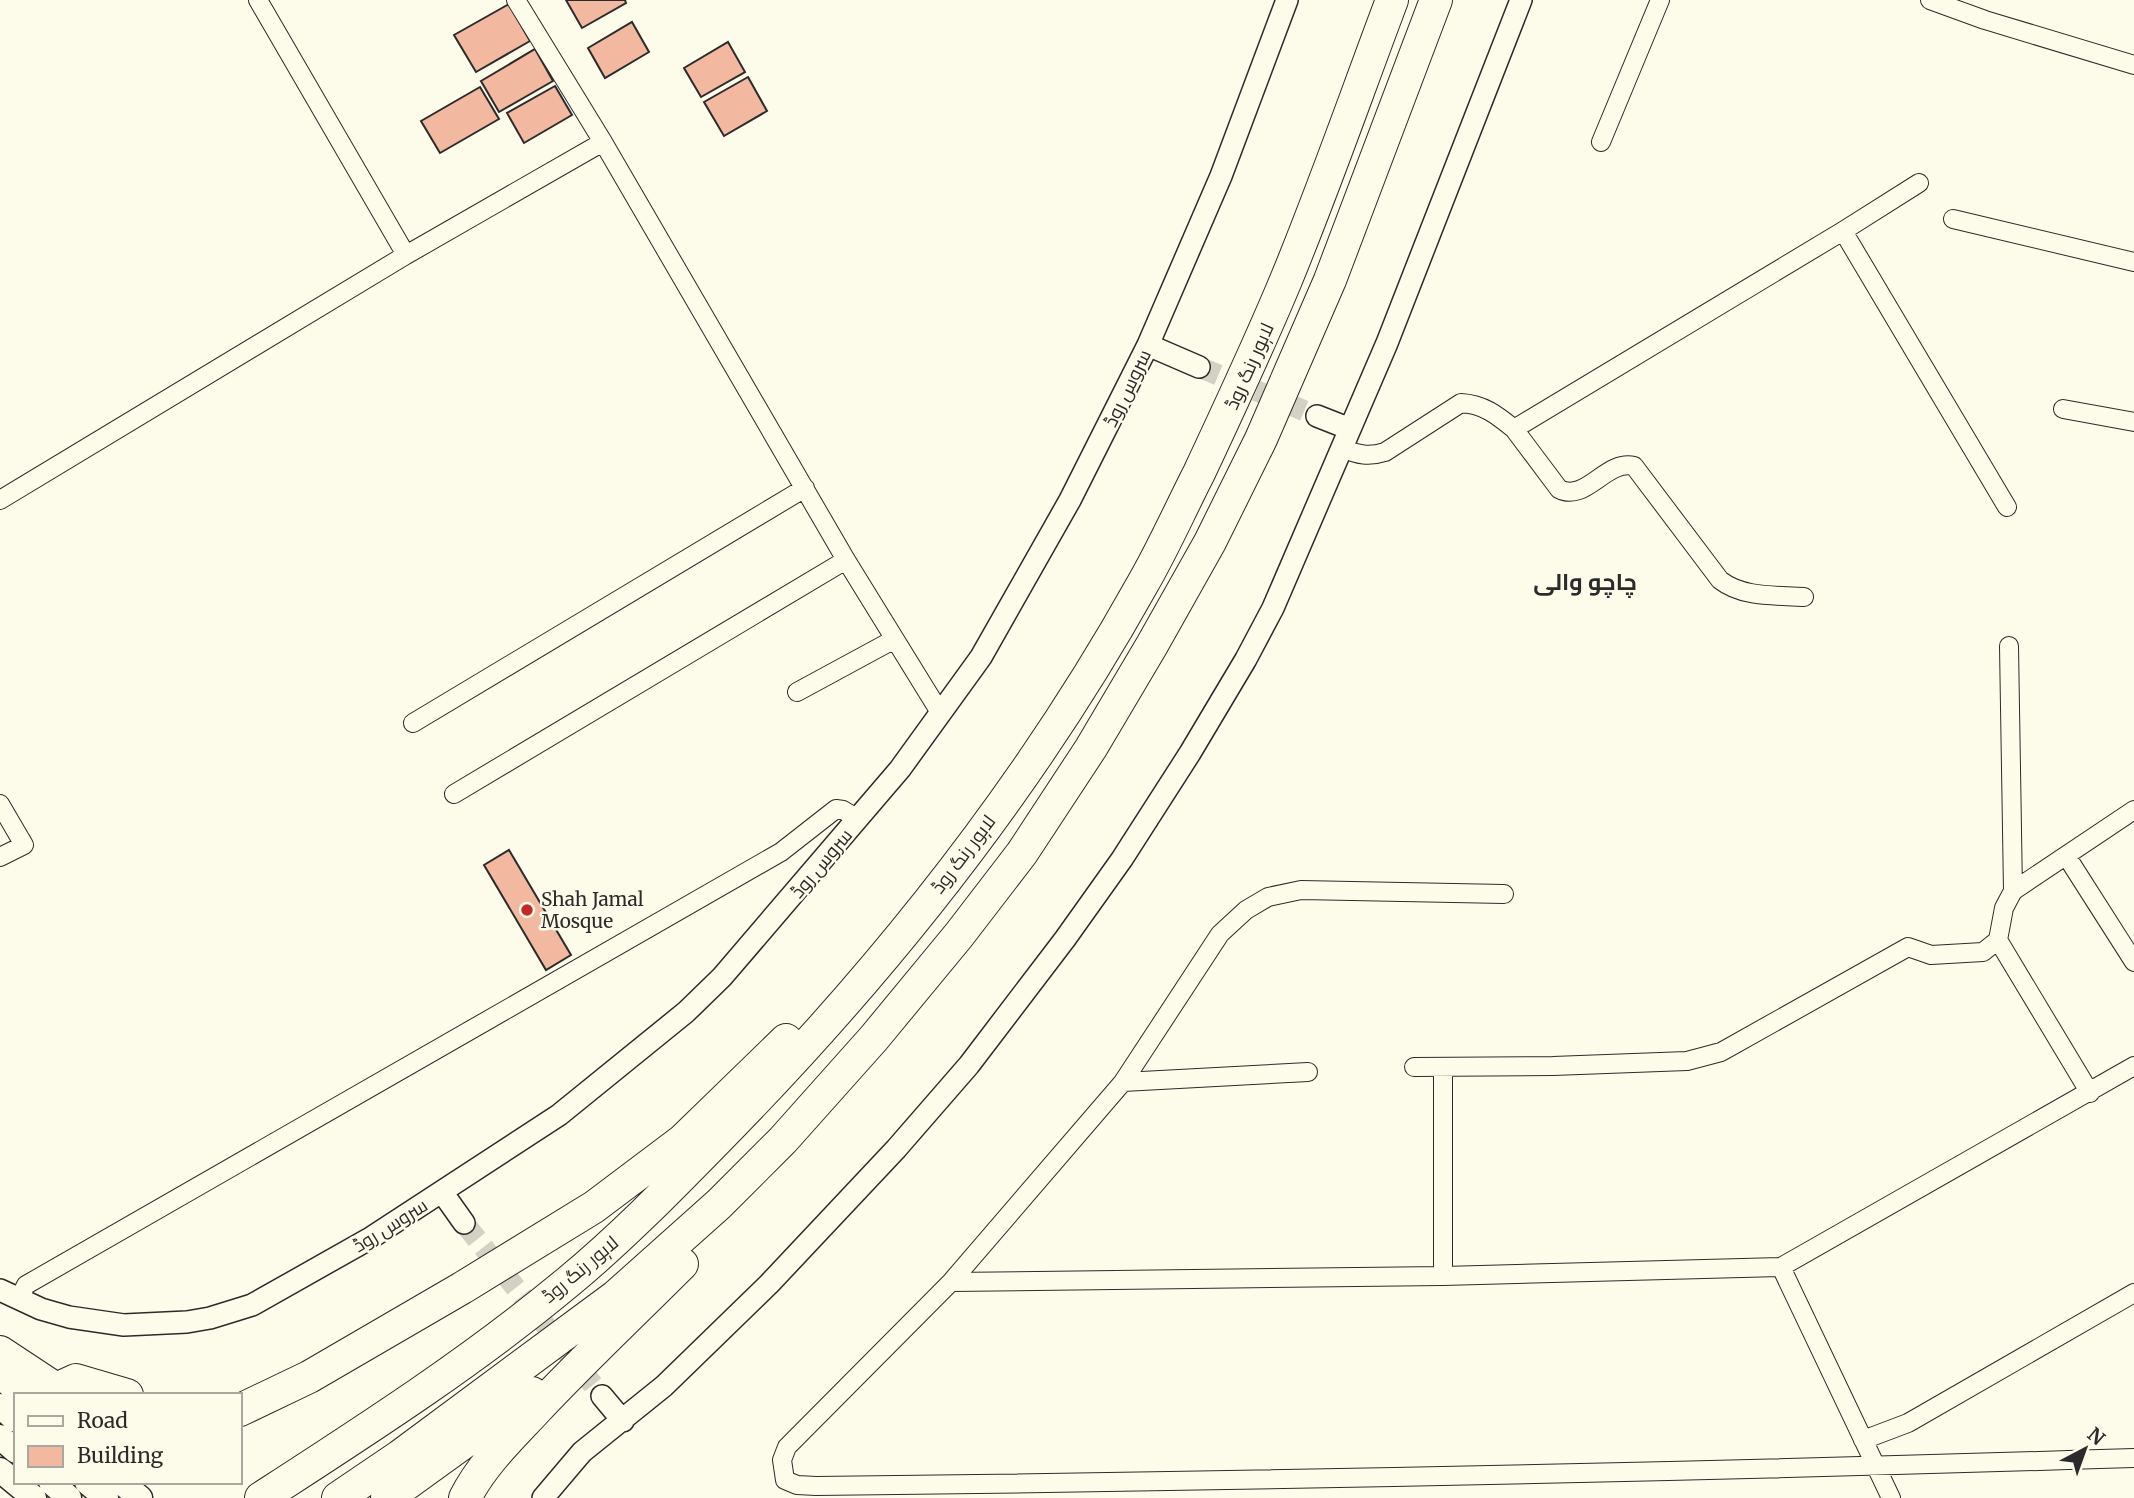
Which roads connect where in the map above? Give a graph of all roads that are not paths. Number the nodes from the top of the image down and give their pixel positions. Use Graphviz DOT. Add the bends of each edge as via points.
graph roads {
  1 [pos="258,0"];
  2 [pos="516,0"];
  3 [pos="1287,0"];
  4 [pos="1392,0"];
  5 [pos="1436,0"];
  6 [pos="1521,0"];
  7 [pos="1660,0"];
  8 [pos="1930,0"];
  9 [pos="2134,65"];
  10 [pos="603,142"];
  11 [pos="1601,142"];
  12 [pos="1919,183"];
  13 [pos="1953,219"];
  14 [pos="1843,231"];
  15 [pos="406,256"];
  16 [pos="2134,262"];
  17 [pos="1148,345"];
  18 [pos="1199,367"];
  19 [pos="2063,408"];
  20 [pos="1317,416"];
  21 [pos="2134,422"];
  22 [pos="1514,429"];
  23 [pos="1346,439"];
  24 [pos="805,488"];
  25 [pos="0,500"];
  26 [pos="2007,507"];
  27 [pos="846,560"];
  28 [pos="1804,597"];
  29 [pos="893,640"];
  30 [pos="2009,646"];
  31 [pos="797,692"];
  32 [pos="941,714"];
  33 [pos="413,723"];
  34 [pos="454,794"];
  35 [pos="0,804"];
  36 [pos="2134,810"];
  37 [pos="858,819"];
  38 [pos="2067,856"];
  39 [pos="0,858"];
  40 [pos="2012,891"];
  41 [pos="1504,894"];
  42 [pos="1998,940"];
  43 [pos="880,962"];
  44 [pos="2134,962"];
  45 [pos="2134,1066"];
  46 [pos="1443,1067"];
  47 [pos="1415,1068"];
  48 [pos="1308,1072"];
  49 [pos="1124,1082"];
  50 [pos="2090,1093"];
  51 [pos="442,1192"];
  52 [pos="719,1204"];
  53 [pos="464,1223"];
  54 [pos="1781,1267"];
  55 [pos="1443,1276"];
  56 [pos="951,1282"];
  57 [pos="2134,1293"];
  58 [pos="10,1295"];
  59 [pos="0,1352"];
  60 [pos="575,1367"];
  61 [pos="0,1376"];
  62 [pos="18,1393"];
  63 [pos="63,1393"];
  64 [pos="120,1393"];
  65 [pos="602,1396"];
  66 [pos="0,1406"];
  67 [pos="242,1408"];
  68 [pos="14,1418"];
  69 [pos="623,1421"];
  70 [pos="0,1437"];
  71 [pos="1863,1440"];
  72 [pos="14,1449"];
  73 [pos="2134,1458"];
  74 [pos="1876,1466"];
  75 [pos="0,1470"];
  76 [pos="14,1482"];
  77 [pos="17,1484"];
  78 [pos="53,1484"];
  79 [pos="89,1484"];
  80 [pos="123,1484"];
  81 [pos="34,1498"];
  82 [pos="69,1498"];
  83 [pos="106,1498"];
  84 [pos="140,1498"];
  85 [pos="261,1498"];
  86 [pos="338,1498"];
  87 [pos="387,1498"];
  88 [pos="465,1498"];
  89 [pos="543,1498"];
  90 [pos="1891,1498"];
  1 -- 15 [label="street"];
  2 -- 10 [label="street"];
  3 -- 17 [label="street, سروس روڈ" via="1221,176"];
  4 -- 43 [label="highway, لاہور رنگ روڈ" via="1287,277 1220,429 1142,585 1052,732"];
  5 -- 52 [label="highway, لاہور رنگ روڈ" via="1329,279 1266,427 1152,646 1022,853 959,935 783,1140"];
  6 -- 23 [label="street"];
  7 -- 11 [label="street"];
  8 -- 9 [label="street"];
  10 -- 15 [label="street"];
  10 -- 24 [label="street"];
  12 -- 14 [label="street"];
  13 -- 16 [label="street"];
  14 -- 22 [label="street"];
  14 -- 26 [label="street"];
  15 -- 25 [label="street"];
  17 -- 18 [label="street"];
  17 -- 32 [label="street, سروس روڈ" via="1070,500 981,657"];
  19 -- 21 [label="street"];
  20 -- 23 [label="street"];
  22 -- 23 [label="street" via="1488,410 1461,403 1385,452 1357,454"];
  22 -- 28 [label="street" via="1559,489 1567,493 1577,492 1616,467 1633,466 1731,589"];
  23 -- 69 [label="street" via="1246,659 1122,859 1065,939 969,1065 887,1160 769,1284"];
  24 -- 27 [label="street"];
  24 -- 33 [label="street"];
  27 -- 29 [label="street"];
  27 -- 34 [label="street"];
  29 -- 31 [label="street"];
  29 -- 32 [label="street"];
  30 -- 40 [label="street"];
  32 -- 37 [label="street, سروس روڈ"];
  35 -- 39 [label="street" via="24,845"];
  36 -- 38 [label="street"];
  37 -- 51 [label="street, سروس روڈ" via="722,978 686,1012 558,1115"];
  37 -- 58 [label="street" via="835,809 781,852"];
  38 -- 40 [label="street"];
  38 -- 44 [label="street"];
  40 -- 42 [label="street"];
  41 -- 49 [label="street" via="1301,890 1268,897 1220,934"];
  42 -- 46 [label="street" via="1983,952 1931,955 1908,947 1721,1052 1687,1061"];
  42 -- 50 [label="street"];
  43 -- 67 [label="highway" via="792,1034 683,1140 594,1207 309,1377"];
  43 -- 85 [label="highway, لاہور رنگ روڈ" via="762,1094 569,1282 458,1365"];
  45 -- 50 [label="street"];
  46 -- 47 [label="street"];
  46 -- 55 [label="street"];
  48 -- 49 [label="street"];
  49 -- 56 [label="street"];
  50 -- 54 [label="street"];
  51 -- 53 [label="street"];
  51 -- 58 [label="street, سروس روڈ" via="252,1305 210,1318 164,1325 112,1324 69,1317"];
  52 -- 60 [label="highway" via="685,1261"];
  52 -- 86 [label="highway, لاہور رنگ روڈ" via="616,1296"];
  54 -- 55 [label="street"];
  54 -- 71 [label="street"];
  55 -- 56 [label="street"];
  56 -- 74 [label="street" via="787,1447 782,1460 785,1480 797,1485 978,1484"];
  57 -- 71 [label="street" via="1908,1423"];
  59 -- 63 [label="highway"];
  60 -- 87 [label="highway" via="524,1398"];
  60 -- 88 [label="highway" via="500,1447"];
  61 -- 62 [label="main road"];
  63 -- 64 [label="highway" via="76,1380"];
  65 -- 69 [label="street"];
  66 -- 68 [label="main road"];
  69 -- 89 [label="street" via="582,1452"];
  70 -- 72 [label="main road"];
  71 -- 74 [label="street"];
  73 -- 74 [label="street"];
  74 -- 90 [label="street"];
  75 -- 76 [label="main road"];
  77 -- 81 [label="main road"];
  78 -- 82 [label="main road"];
  79 -- 83 [label="main road"];
  80 -- 84 [label="main road"];
}
